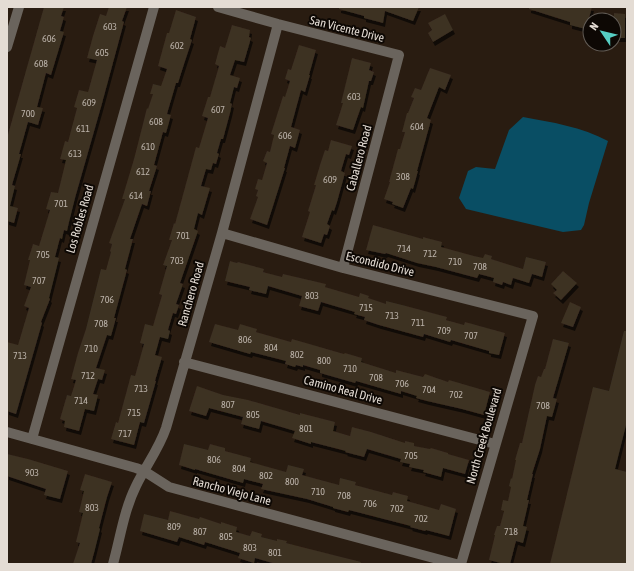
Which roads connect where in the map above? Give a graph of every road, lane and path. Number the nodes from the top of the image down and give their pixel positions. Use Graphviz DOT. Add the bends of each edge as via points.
graph roads {
  1 [pos="19,7"];
  2 [pos="154,7"];
  3 [pos="218,7"];
  4 [pos="278,24"];
  5 [pos="7,47"];
  6 [pos="399,55"];
  7 [pos="222,234"];
  8 [pos="343,268"];
  9 [pos="532,316"];
  10 [pos="184,362"];
  11 [pos="7,432"];
  12 [pos="32,439"];
  13 [pos="495,444"];
  14 [pos="144,471"];
  15 [pos="113,564"];
  16 [pos="456,564"];
  17 [pos="461,564"];
  1 -- 5 [label="street"];
  2 -- 12 [label="street, Los Robles Road"];
  3 -- 4 [label="street, San Vicente Drive"];
  4 -- 6 [label="street, San Vicente Drive"];
  4 -- 7 [label="street, Ranchero Road"];
  6 -- 8 [label="street, Caballero Road"];
  7 -- 8 [label="street, Escondido Drive"];
  7 -- 10 [label="street, Ranchero Road"];
  8 -- 9 [label="street, Escondido Drive"];
  9 -- 13 [label="street, North Creek Boulevard"];
  10 -- 13 [label="street, Camino Real Drive"];
  10 -- 14 [label="street, Ranchero Road" via="164,434"];
  11 -- 12 [label="street, Rancho Viejo Lane"];
  12 -- 14 [label="street, Rancho Viejo Lane"];
  13 -- 17 [label="street, North Creek Boulevard"];
  14 -- 15 [label="street, Ranchero Road" via="131,498"];
  14 -- 16 [label="street, Rancho Viejo Lane" via="170,488"];
}
